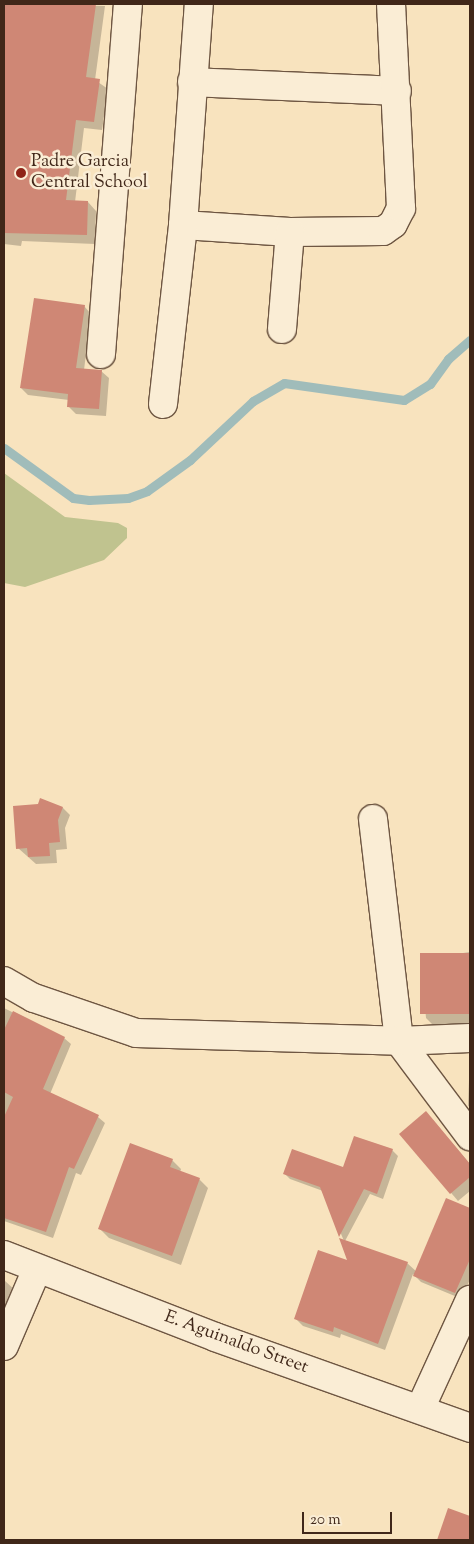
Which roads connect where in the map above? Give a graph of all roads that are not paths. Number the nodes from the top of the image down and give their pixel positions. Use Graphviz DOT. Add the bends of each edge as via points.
graph roads {
  1 [pos="128,4"];
  2 [pos="198,4"];
  3 [pos="392,4"];
  4 [pos="192,82"];
  5 [pos="397,91"];
  6 [pos="184,225"];
  7 [pos="290,232"];
  8 [pos="282,329"];
  9 [pos="101,354"];
  10 [pos="163,404"];
  11 [pos="373,819"];
  12 [pos="4,981"];
  13 [pos="470,1038"];
  14 [pos="399,1041"];
  15 [pos="470,1136"];
  16 [pos="4,1256"];
  17 [pos="37,1269"];
  18 [pos="470,1300"];
  19 [pos="4,1346"];
  20 [pos="420,1409"];
  21 [pos="470,1428"];
  1 -- 9 [label="street"];
  2 -- 4 [label="street"];
  3 -- 5 [label="street"];
  4 -- 5 [label="street"];
  4 -- 6 [label="street"];
  5 -- 7 [label="street" via="401,208 394,224 383,231"];
  6 -- 7 [label="street"];
  6 -- 10 [label="street"];
  7 -- 8 [label="street"];
  11 -- 14 [label="street"];
  12 -- 14 [label="street" via="34,998 136,1033"];
  13 -- 14 [label="street"];
  14 -- 15 [label="street"];
  16 -- 17 [label="street, E. Aguinaldo Street"];
  17 -- 19 [label="street"];
  17 -- 20 [label="street, E. Aguinaldo Street" via="215,1337"];
  18 -- 20 [label="street"];
  20 -- 21 [label="street, E. Aguinaldo Street"];
}
